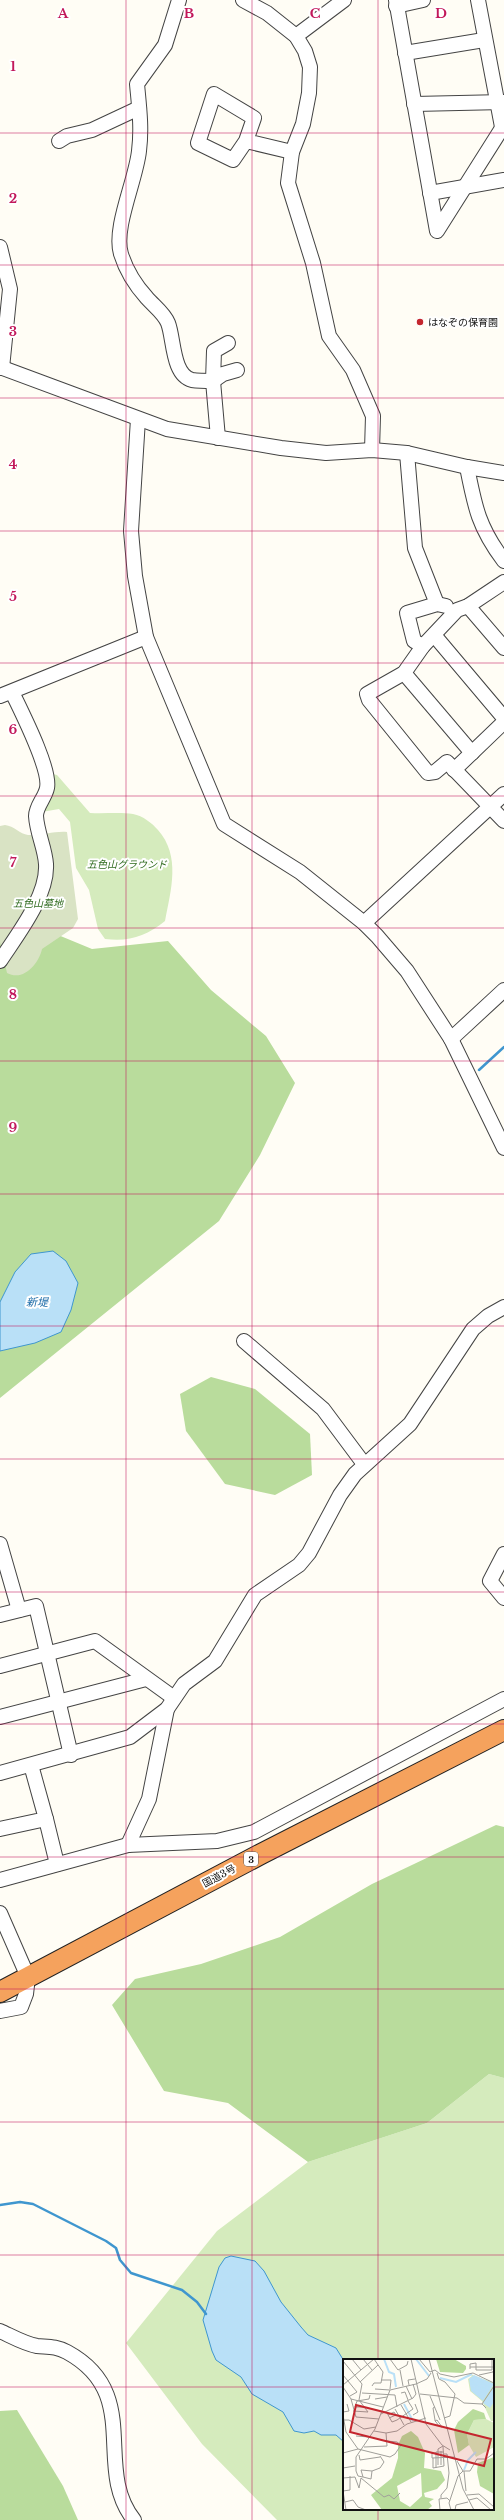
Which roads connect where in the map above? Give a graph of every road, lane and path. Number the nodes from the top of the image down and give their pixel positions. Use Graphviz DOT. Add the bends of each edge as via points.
graph roads {
  1 [pos="179,0"];
  2 [pos="244,0"];
  3 [pos="344,0"];
  4 [pos="423,0"];
  5 [pos="478,0"];
  6 [pos="396,3"];
  7 [pos="296,36"];
  8 [pos="484,40"];
  9 [pos="405,53"];
  10 [pos="500,102"];
  11 [pos="414,104"];
  12 [pos="139,108"];
  13 [pos="503,126"];
  14 [pos="59,141"];
  15 [pos="246,141"];
  16 [pos="292,152"];
  17 [pos="504,180"];
  18 [pos="463,187"];
  19 [pos="430,193"];
  20 [pos="0,247"];
  21 [pos="228,343"];
  22 [pos="1,368"];
  23 [pos="237,370"];
  24 [pos="213,381"];
  25 [pos="138,419"];
  26 [pos="218,438"];
  27 [pos="372,450"];
  28 [pos="407,454"];
  29 [pos="468,467"];
  30 [pos="504,473"];
  31 [pos="504,561"];
  32 [pos="504,582"];
  33 [pos="437,604"];
  34 [pos="462,608"];
  35 [pos="434,635"];
  36 [pos="146,637"];
  37 [pos="423,646"];
  38 [pos="504,648"];
  39 [pos="404,673"];
  40 [pos="6,694"];
  41 [pos="504,718"];
  42 [pos="504,722"];
  43 [pos="472,753"];
  44 [pos="454,770"];
  45 [pos="504,794"];
  46 [pos="490,806"];
  47 [pos="504,821"];
  48 [pos="364,923"];
  49 [pos="2,954"];
  50 [pos="504,990"];
  51 [pos="451,1039"];
  52 [pos="498,1123"];
  53 [pos="504,1148"];
  54 [pos="504,1307"];
  55 [pos="244,1341"];
  56 [pos="364,1464"];
  57 [pos="0,1544"];
  58 [pos="504,1554"];
  59 [pos="504,1598"];
  60 [pos="19,1610"];
  61 [pos="0,1615"];
  62 [pos="48,1655"];
  63 [pos="0,1666"];
  64 [pos="146,1678"];
  65 [pos="504,1700"];
  66 [pos="60,1703"];
  67 [pos="171,1704"];
  68 [pos="504,1716"];
  69 [pos="0,1717"];
  70 [pos="504,1730"];
  71 [pos="71,1755"];
  72 [pos="31,1765"];
  73 [pos="0,1773"];
  74 [pos="46,1819"];
  75 [pos="0,1829"];
  76 [pos="128,1845"];
  77 [pos="57,1864"];
  78 [pos="0,1880"];
  79 [pos="0,1912"];
  80 [pos="25,1971"];
  81 [pos="0,1977"];
  82 [pos="0,1992"];
  83 [pos="0,2011"];
  84 [pos="0,2331"];
  85 [pos="134,2520"];
  1 -- 12 [label="street" via="165,45 138,84"];
  2 -- 7 [label="street" via="267,13"];
  3 -- 7 [label="street"];
  4 -- 6 [label="street"];
  5 -- 8 [label="street"];
  6 -- 9 [label="street"];
  7 -- 16 [label="street" via="305,51 310,73 309,93 302,124"];
  8 -- 9 [label="street"];
  8 -- 10 [label="street"];
  9 -- 11 [label="street"];
  10 -- 11 [label="street"];
  10 -- 13 [label="street"];
  11 -- 19 [label="street"];
  12 -- 14 [label="street" via="92,130 67,136"];
  12 -- 24 [label="street" via="140,150 119,230 121,256 136,286 162,312 168,323 179,369 191,380"];
  13 -- 18 [label="street"];
  15 -- 15 [label="street" via="254,118 214,94 198,143 233,160"];
  15 -- 16 [label="street"];
  16 -- 27 [label="street" via="288,183 313,263 329,336 353,370 372,416"];
  17 -- 18 [label="street"];
  18 -- 19 [label="street"];
  18 -- 19 [label="street" via="437,231"];
  20 -- 22 [label="street" via="10,289"];
  21 -- 24 [label="street" via="214,352"];
  22 -- 25 [label="street"];
  23 -- 24 [label="street" via="223,374"];
  24 -- 26 [label="street"];
  25 -- 26 [label="street" via="168,429"];
  25 -- 36 [label="street" via="131,531 135,576"];
  26 -- 27 [label="street" via="326,453"];
  27 -- 28 [label="street"];
  28 -- 29 [label="street"];
  28 -- 33 [label="street" via="415,548"];
  29 -- 30 [label="street"];
  29 -- 31 [label="street" via="475,511 484,532"];
  32 -- 34 [label="street"];
  33 -- 34 [label="street"];
  33 -- 37 [label="street" via="407,613 414,641"];
  34 -- 35 [label="street"];
  34 -- 38 [label="street"];
  35 -- 37 [label="street"];
  35 -- 41 [label="street"];
  36 -- 40 [label="street" via="94,656"];
  36 -- 48 [label="street" via="224,824 300,872"];
  37 -- 39 [label="street"];
  39 -- 43 [label="street"];
  39 -- 44 [label="street" via="367,694 369,700 428,773 436,772 446,762"];
  40 -- 49 [label="street" via="41,757 48,787 36,813 37,830 46,862 46,876 41,891"];
  42 -- 43 [label="street"];
  43 -- 44 [label="street"];
  44 -- 46 [label="street"];
  45 -- 46 [label="street"];
  46 -- 47 [label="street"];
  46 -- 48 [label="street"];
  48 -- 51 [label="street" via="407,971"];
  50 -- 51 [label="street"];
  51 -- 52 [label="street"];
  52 -- 53 [label="street"];
  54 -- 56 [label="street" via="473,1329 410,1424"];
  55 -- 56 [label="street" via="323,1409"];
  56 -- 67 [label="street" via="340,1495 309,1553 299,1565 255,1595 215,1662 184,1684"];
  57 -- 60 [label="street"];
  58 -- 59 [label="street" via="490,1581"];
  60 -- 61 [label="street"];
  60 -- 62 [label="street" via="36,1606"];
  62 -- 63 [label="street"];
  62 -- 64 [label="street" via="95,1641"];
  62 -- 66 [label="street"];
  64 -- 66 [label="street"];
  64 -- 67 [label="street"];
  65 -- 76 [label="street" via="254,1832 217,1841"];
  66 -- 69 [label="street"];
  66 -- 71 [label="street"];
  67 -- 71 [label="street" via="130,1737"];
  67 -- 76 [label="street" via="148,1799"];
  68 -- 80 [label="highway, 国道3号 / 3"];
  70 -- 80 [label="highway, 国道3号 / 3"];
  71 -- 72 [label="street"];
  72 -- 73 [label="street"];
  72 -- 74 [label="street"];
  74 -- 75 [label="street"];
  74 -- 77 [label="street"];
  76 -- 77 [label="street"];
  77 -- 78 [label="street"];
  79 -- 80 [label="street"];
  80 -- 81 [label="highway, 国道3号 / 3"];
  80 -- 82 [label="highway, 国道3号 / 3"];
  80 -- 83 [label="street" via="26,1994 21,2007"];
  84 -- 85 [label="street" via="37,2346 54,2347 67,2352 102,2382 114,2422 116,2465 122,2500"];
}
